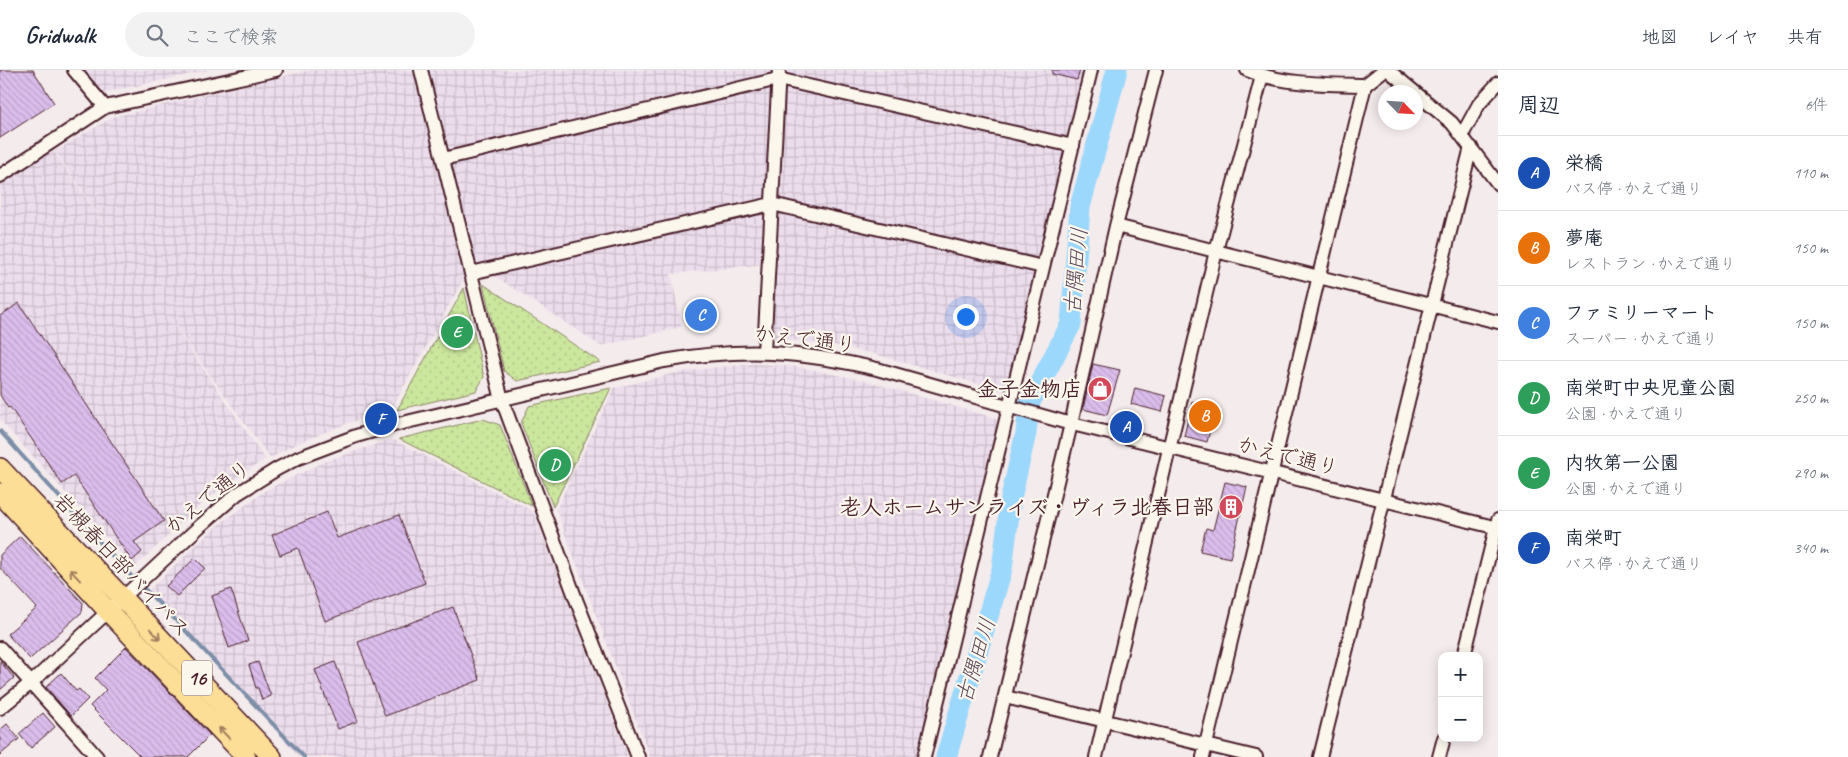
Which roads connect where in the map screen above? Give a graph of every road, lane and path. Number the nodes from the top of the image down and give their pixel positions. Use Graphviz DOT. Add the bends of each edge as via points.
graph roads {
  1 [pos="74,70"];
  2 [pos="276,70"];
  3 [pos="422,70"];
  4 [pos="1091,70"];
  5 [pos="1156,70"];
  6 [pos="1247,70"];
  7 [pos="1384,70"];
  8 [pos="1388,70"];
  9 [pos="779,74"];
  10 [pos="1262,76"];
  11 [pos="1498,83"];
  12 [pos="1365,85"];
  13 [pos="105,107"];
  14 [pos="1462,135"];
  15 [pos="1072,146"];
  16 [pos="1470,147"];
  17 [pos="443,159"];
  18 [pos="0,176"];
  19 [pos="1498,184"];
  20 [pos="772,204"];
  21 [pos="1116,226"];
  22 [pos="1216,251"];
  23 [pos="1043,267"];
  24 [pos="471,273"];
  25 [pos="1319,277"];
  26 [pos="1432,305"];
  27 [pos="1498,322"];
  28 [pos="764,352"];
  29 [pos="502,400"];
  30 [pos="1013,409"];
  31 [pos="1068,423"];
  32 [pos="1170,448"];
  33 [pos="0,468"];
  34 [pos="1272,472"];
  35 [pos="0,493"];
  36 [pos="1383,499"];
  37 [pos="1497,525"];
  38 [pos="115,605"];
  39 [pos="0,648"];
  40 [pos="1465,652"];
  41 [pos="31,683"];
  42 [pos="1005,696"];
  43 [pos="0,708"];
  44 [pos="1105,720"];
  45 [pos="1443,742"];
  46 [pos="1205,751"];
  47 [pos="93,756"];
  48 [pos="246,757"];
  49 [pos="272,757"];
  50 [pos="638,757"];
  51 [pos="924,757"];
  52 [pos="990,757"];
  53 [pos="1096,757"];
  54 [pos="1256,757"];
  55 [pos="1320,757"];
  56 [pos="1439,757"];
  1 -- 13 [label="street"];
  2 -- 13 [label="street"];
  3 -- 17 [label="street"];
  4 -- 15 [label="street"];
  5 -- 21 [label="street"];
  6 -- 10 [label="street"];
  7 -- 12 [label="street"];
  8 -- 14 [label="street"];
  9 -- 15 [label="street"];
  9 -- 17 [label="street"];
  9 -- 20 [label="street"];
  10 -- 12 [label="street" via="1309,83"];
  10 -- 22 [label="street"];
  11 -- 14 [label="street" via="1480,104"];
  12 -- 25 [label="street"];
  13 -- 18 [label="street"];
  14 -- 16 [label="street"];
  15 -- 23 [label="street"];
  16 -- 19 [label="street"];
  16 -- 26 [label="street"];
  17 -- 24 [label="street"];
  20 -- 23 [label="street"];
  20 -- 24 [label="street"];
  20 -- 28 [label="street"];
  21 -- 22 [label="street"];
  21 -- 31 [label="street"];
  22 -- 25 [label="street"];
  22 -- 32 [label="street"];
  23 -- 30 [label="street"];
  24 -- 29 [label="street"];
  25 -- 26 [label="street"];
  25 -- 34 [label="street"];
  26 -- 27 [label="street"];
  26 -- 36 [label="street"];
  28 -- 29 [label="street, かえで通り" via="700,355 664,361"];
  28 -- 30 [label="street, かえで通り" via="823,357 877,369"];
  29 -- 38 [label="street, かえで通り" via="394,424 322,448 277,469 242,490 218,510"];
  29 -- 50 [label="street"];
  30 -- 31 [label="street, かえで通り"];
  30 -- 51 [label="street"];
  31 -- 32 [label="street, かえで通り"];
  31 -- 42 [label="street"];
  32 -- 34 [label="street, かえで通り"];
  32 -- 44 [label="street"];
  33 -- 38 [label="highway, 岩槻春日部バイパス / 16"];
  34 -- 36 [label="street, かえで通り"];
  34 -- 46 [label="street"];
  38 -- 35 [label="highway, 岩槻春日部バイパス / 16, one-way"];
  36 -- 37 [label="street, かえで通り"];
  36 -- 55 [label="street"];
  37 -- 40 [label="street"];
  38 -- 41 [label="street, かえで通り"];
  48 -- 38 [label="highway, 岩槻春日部バイパス / 16, one-way"];
  38 -- 49 [label="highway, 岩槻春日部バイパス / 16, one-way"];
  39 -- 41 [label="street"];
  41 -- 43 [label="street, かえで通り"];
  41 -- 47 [label="street"];
  42 -- 44 [label="street"];
  42 -- 52 [label="street"];
  44 -- 46 [label="street"];
  44 -- 53 [label="street"];
  45 -- 56 [label="street"];
  46 -- 54 [label="street"];
}
